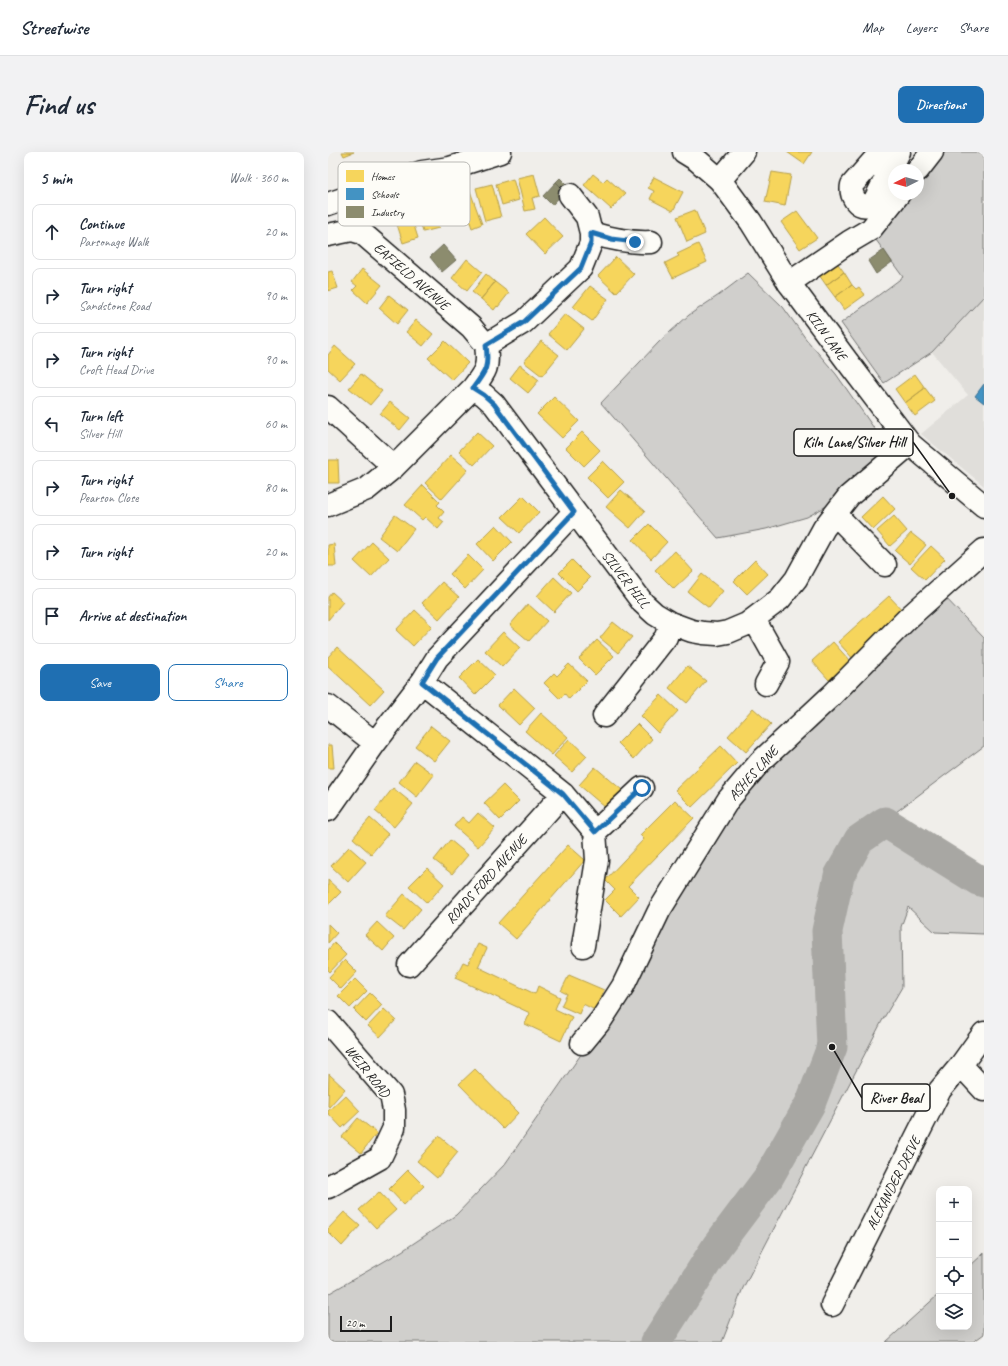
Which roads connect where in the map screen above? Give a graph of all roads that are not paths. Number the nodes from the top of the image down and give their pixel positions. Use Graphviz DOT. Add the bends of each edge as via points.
graph roads {
  1 [pos="447,152"];
  2 [pos="500,152"];
  3 [pos="684,152"];
  4 [pos="744,152"];
  5 [pos="880,152"];
  6 [pos="899,152"];
  7 [pos="932,152"];
  8 [pos="434,162"];
  9 [pos="469,162"];
  10 [pos="923,164"];
  11 [pos="720,180"];
  12 [pos="570,195"];
  13 [pos="894,200"];
  14 [pos="338,201"];
  15 [pos="328,204"];
  16 [pos="591,233"];
  17 [pos="328,234"];
  18 [pos="651,242"];
  19 [pos="789,283"];
  20 [pos="486,345"];
  21 [pos="473,388"];
  22 [pos="328,407"];
  23 [pos="910,444"];
  24 [pos="394,468"];
  25 [pos="328,505"];
  26 [pos="984,506"];
  27 [pos="574,512"];
  28 [pos="835,514"];
  29 [pos="984,550"];
  30 [pos="885,565"];
  31 [pos="754,619"];
  32 [pos="670,623"];
  33 [pos="422,682"];
  34 [pos="766,684"];
  35 [pos="328,706"];
  36 [pos="604,716"];
  37 [pos="375,743"];
  38 [pos="642,788"];
  39 [pos="563,794"];
  40 [pos="328,810"];
  41 [pos="595,832"];
  42 [pos="583,946"];
  43 [pos="408,965"];
  44 [pos="328,1022"];
  45 [pos="984,1034"];
  46 [pos="582,1043"];
  47 [pos="961,1065"];
  48 [pos="984,1090"];
  49 [pos="328,1187"];
  50 [pos="832,1305"];
  1 -- 8 [label="street"];
  2 -- 9 [label="street"];
  3 -- 11 [label="street, KILN LANE"];
  4 -- 11 [label="street"];
  5 -- 6 [label="street" via="852,185 854,200 862,205 868,206 874,202"];
  7 -- 10 [label="street"];
  11 -- 19 [label="street, KILN LANE" via="751,222"];
  12 -- 16 [label="street" via="587,217"];
  13 -- 19 [label="street" via="871,229"];
  14 -- 15 [label="street"];
  16 -- 18 [label="street" via="622,241"];
  16 -- 20 [label="street" via="591,243 581,268 524,322"];
  17 -- 20 [label="street, EAFIELD AVENUE" via="352,230 362,233 471,327"];
  19 -- 23 [label="street, KILN LANE"];
  20 -- 21 [label="street" via="486,369"];
  21 -- 24 [label="street"];
  21 -- 27 [label="street, SILVER HILL" via="494,404"];
  22 -- 24 [label="street"];
  23 -- 26 [label="street, KILN LANE"];
  23 -- 28 [label="street, SILVER HILL" via="849,496"];
  24 -- 25 [label="street" via="367,488"];
  27 -- 32 [label="street, SILVER HILL" via="644,603 655,614"];
  27 -- 33 [label="street" via="437,658"];
  28 -- 30 [label="street"];
  28 -- 31 [label="street, SILVER HILL" via="814,544 796,579 780,599"];
  29 -- 46 [label="street, ASHES LANE" via="907,619 832,695 760,762 728,800 659,911 624,986 594,1016"];
  31 -- 32 [label="street, SILVER HILL" via="717,634 692,631"];
  31 -- 34 [label="street" via="778,662"];
  32 -- 36 [label="street" via="666,637"];
  33 -- 37 [label="street"];
  33 -- 39 [label="street"];
  35 -- 37 [label="street"];
  37 -- 40 [label="street"];
  38 -- 41 [label="street"];
  39 -- 41 [label="street"];
  39 -- 43 [label="street, ROADS FORD AVENUE"];
  41 -- 42 [label="street" via="597,860"];
  44 -- 49 [label="street, WEIR ROAD" via="391,1095 394,1128 380,1158"];
  45 -- 47 [label="street, ALEXANDER DRIVE"];
  47 -- 48 [label="street"];
  47 -- 50 [label="street, ALEXANDER DRIVE" via="940,1090"];
}
